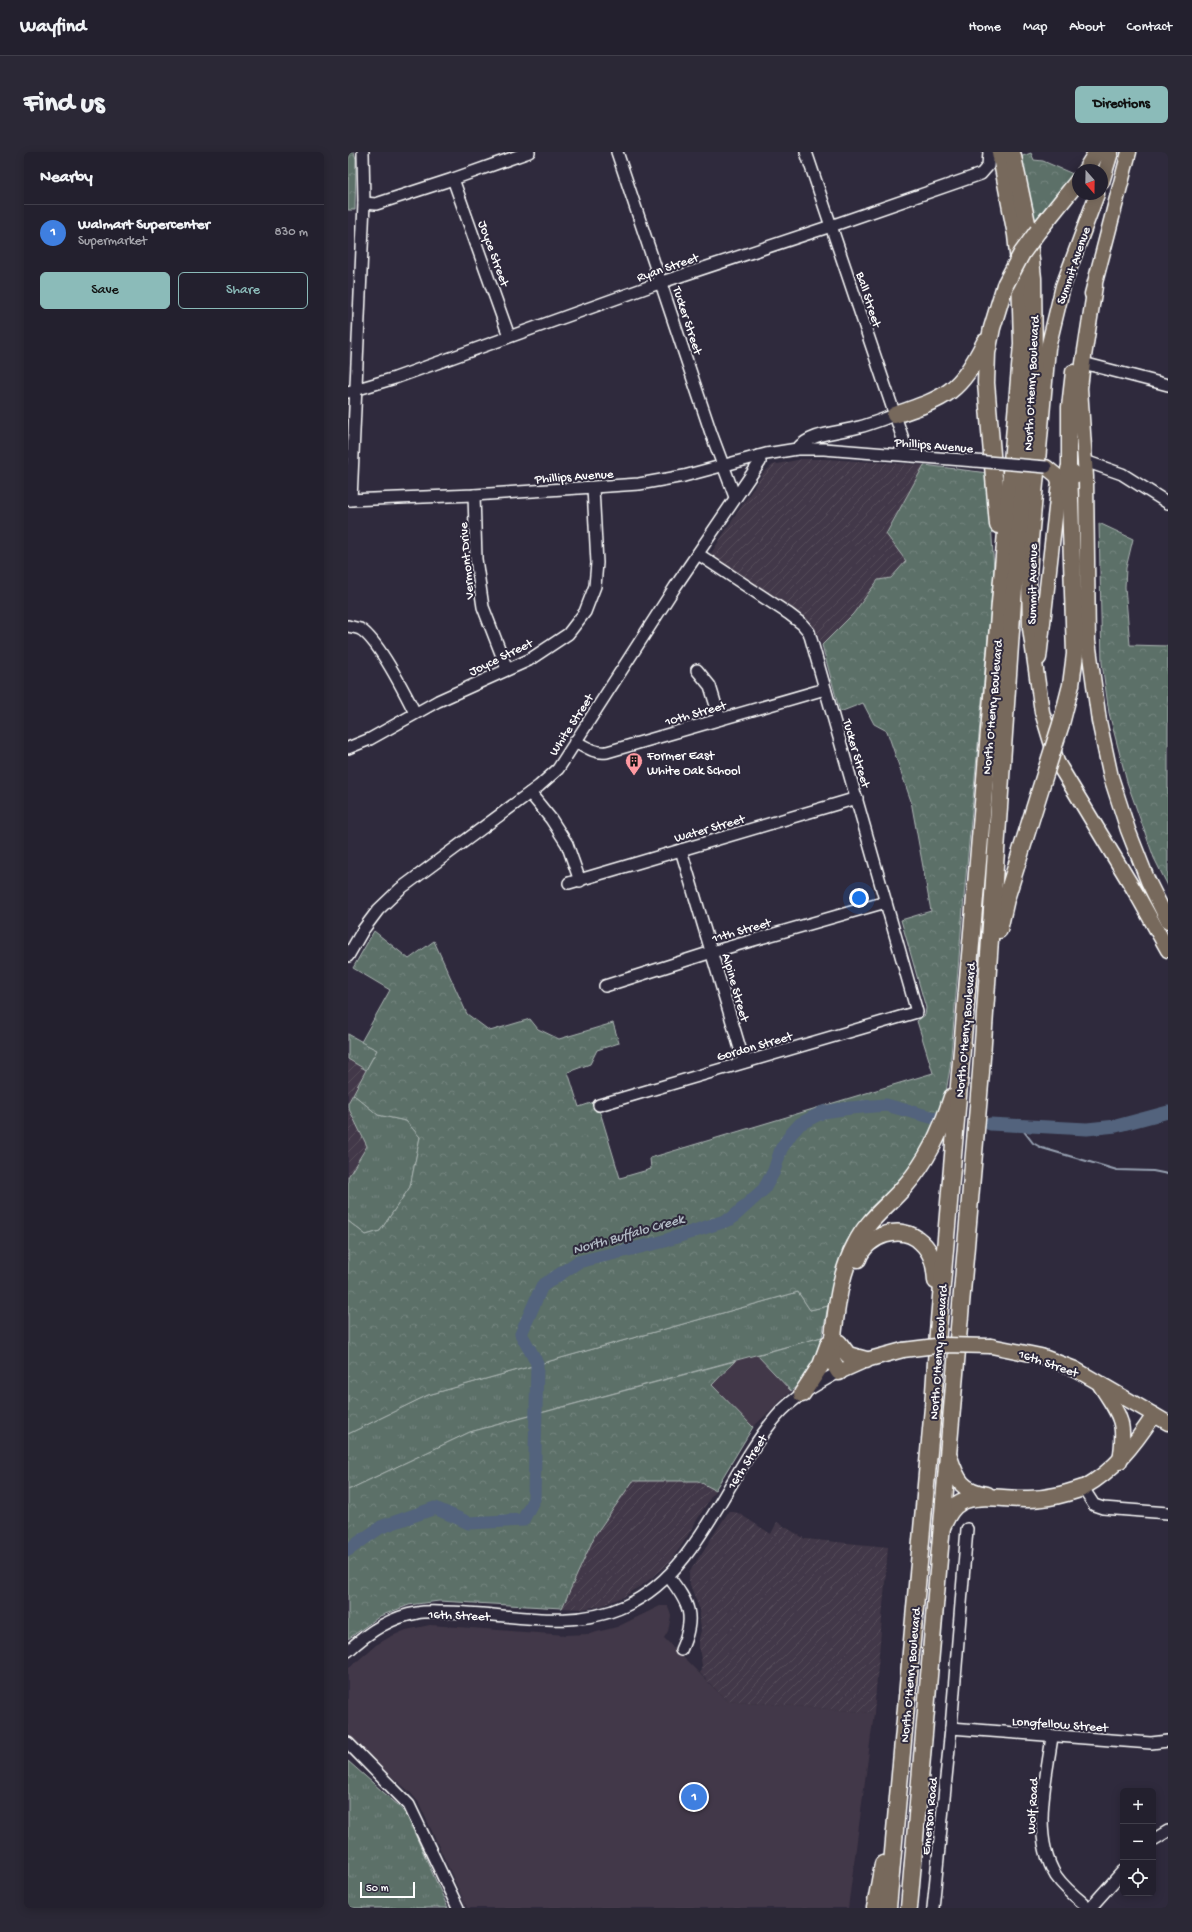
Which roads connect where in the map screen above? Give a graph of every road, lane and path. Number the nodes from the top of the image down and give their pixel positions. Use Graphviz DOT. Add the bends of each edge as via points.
graph roads {
  1 [pos="363,152"];
  2 [pos="529,152"];
  3 [pos="617,152"];
  4 [pos="806,152"];
  5 [pos="1012,152"];
  6 [pos="1097,152"];
  7 [pos="1110,152"];
  8 [pos="1129,152"];
  9 [pos="993,155"];
  10 [pos="1090,164"];
  11 [pos="1107,164"];
  12 [pos="453,179"];
  13 [pos="1072,188"];
  14 [pos="1095,200"];
  15 [pos="364,203"];
  16 [pos="831,226"];
  17 [pos="662,282"];
  18 [pos="1095,286"];
  19 [pos="992,328"];
  20 [pos="509,336"];
  21 [pos="1083,363"];
  22 [pos="1168,385"];
  23 [pos="352,391"];
  24 [pos="895,415"];
  25 [pos="797,449"];
  26 [pos="905,455"];
  27 [pos="758,456"];
  28 [pos="1085,461"];
  29 [pos="724,466"];
  30 [pos="1046,467"];
  31 [pos="1069,469"];
  32 [pos="1109,469"];
  33 [pos="1086,476"];
  34 [pos="593,488"];
  35 [pos="474,495"];
  36 [pos="735,497"];
  37 [pos="349,500"];
  38 [pos="1168,503"];
  39 [pos="698,554"];
  40 [pos="1087,569"];
  41 [pos="1001,577"];
  42 [pos="348,626"];
  43 [pos="507,669"];
  44 [pos="697,670"];
  45 [pos="825,689"];
  46 [pos="1038,692"];
  47 [pos="415,713"];
  48 [pos="720,719"];
  49 [pos="575,741"];
  50 [pos="348,748"];
  51 [pos="530,793"];
  52 [pos="857,798"];
  53 [pos="681,850"];
  54 [pos="886,902"];
  55 [pos="1168,921"];
  56 [pos="1168,950"];
  57 [pos="712,952"];
  58 [pos="348,956"];
  59 [pos="988,975"];
  60 [pos="604,986"];
  61 [pos="917,1012"];
  62 [pos="744,1062"];
  63 [pos="961,1065"];
  64 [pos="599,1105"];
  65 [pos="938,1332"];
  66 [pos="837,1337"];
  67 [pos="866,1360"];
  68 [pos="839,1372"];
  69 [pos="1097,1381"];
  70 [pos="802,1394"];
  71 [pos="1154,1415"];
  72 [pos="1168,1423"];
  73 [pos="947,1451"];
  74 [pos="1120,1461"];
  75 [pos="1083,1488"];
  76 [pos="1013,1499"];
  77 [pos="1168,1513"];
  78 [pos="967,1529"];
  79 [pos="941,1530"];
  80 [pos="668,1576"];
  81 [pos="681,1650"];
  82 [pos="348,1652"];
  83 [pos="950,1728"];
  84 [pos="1052,1737"];
  85 [pos="1168,1741"];
  86 [pos="348,1742"];
  87 [pos="900,1768"];
  88 [pos="1168,1831"];
  89 [pos="1156,1838"];
  90 [pos="1120,1874"];
  91 [pos="909,1906"];
  92 [pos="458,1908"];
  93 [pos="875,1908"];
  94 [pos="888,1908"];
  95 [pos="933,1908"];
  96 [pos="1090,1908"];
  1 -- 15 [label="street"];
  2 -- 12 [label="street"];
  3 -- 17 [label="street, Tucker Street"];
  4 -- 16 [label="street, Ball Street"];
  5 -- 59 [label="highway, North O'Henry Boulevard" via="1027,223 1033,278 1034,358 1013,601"];
  6 -- 10 [label="highway"];
  7 -- 11 [label="main road"];
  8 -- 18 [label="main road, Summit Avenue"];
  9 -- 16 [label="street, Ryan Street" via="985,172 981,174"];
  9 -- 41 [label="highway, North O'Henry Boulevard" via="1016,235 1022,344"];
  12 -- 15 [label="street" via="376,204"];
  12 -- 20 [label="street, Joyce Street"];
  13 -- 19 [label="highway, bridge" via="1022,253 1005,285"];
  14 -- 46 [label="main road, Summit Avenue" via="1063,286 1048,348 1029,578 1030,628"];
  15 -- 23 [label="street"];
  16 -- 17 [label="street, Ryan Street"];
  16 -- 24 [label="street, Ball Street"];
  17 -- 20 [label="street, Ryan Street"];
  17 -- 29 [label="street, Tucker Street"];
  18 -- 21 [label="main road, Summit Avenue"];
  18 -- 31 [label="main road, Summit Avenue" via="1078,339 1073,366 1069,407"];
  19 -- 24 [label="highway" via="969,373 958,385 939,399"];
  19 -- 41 [label="highway" via="987,353 986,383"];
  20 -- 23 [label="street, Ryan Street"];
  21 -- 22 [label="street"];
  21 -- 28 [label="main road, Summit Avenue" via="1080,388"];
  23 -- 37 [label="street"];
  24 -- 25 [label="street, Phillips Avenue" via="810,439"];
  24 -- 26 [label="street, Ball Street" via="904,442"];
  25 -- 26 [label="street, Phillips Avenue"];
  25 -- 27 [label="street, Phillips Avenue"];
  26 -- 30 [label="street, Phillips Avenue, bridge"];
  27 -- 29 [label="street, Phillips Avenue"];
  27 -- 36 [label="street, White Street" via="760,462"];
  28 -- 32 [label="street"];
  28 -- 33 [label="main road, Summit Avenue"];
  29 -- 34 [label="street, Phillips Avenue" via="662,480"];
  29 -- 36 [label="street, Tucker Street"];
  30 -- 31 [label="street, Phillips Avenue"];
  30 -- 46 [label="main road" via="1057,476 1059,482 1039,657"];
  31 -- 40 [label="main road" via="1078,477 1082,552"];
  31 -- 59 [label="highway, bridge" via="1075,654 1071,685 1006,899"];
  32 -- 33 [label="street"];
  32 -- 38 [label="street" via="1122,474"];
  33 -- 40 [label="main road, Summit Avenue"];
  34 -- 35 [label="street, Phillips Avenue"];
  34 -- 43 [label="street, Joyce Street" via="597,563 595,586 585,612 568,634 529,660"];
  35 -- 37 [label="street, Phillips Avenue"];
  35 -- 43 [label="street, Vermont Drive" via="476,559 483,607"];
  36 -- 39 [label="street, White Street"];
  39 -- 45 [label="street, Tucker Street" via="802,624 809,632"];
  39 -- 49 [label="street, White Street"];
  40 -- 55 [label="main road, Summit Avenue" via="1088,641 1099,721 1111,777 1148,881"];
  41 -- 63 [label="highway, North O'Henry Boulevard"];
  42 -- 47 [label="street" via="361,630 385,658"];
  43 -- 47 [label="street, Joyce Street"];
  44 -- 48 [label="street" via="710,686"];
  45 -- 48 [label="street, 10th Street"];
  45 -- 52 [label="street, Tucker Street"];
  46 -- 56 [label="main road, Summit Avenue" via="1057,762"];
  47 -- 50 [label="street, Joyce Street" via="370,739"];
  48 -- 49 [label="street, 10th Street" via="600,753"];
  49 -- 51 [label="street, White Street" via="558,769"];
  51 -- 53 [label="street, Water Street" via="567,844 574,882"];
  51 -- 58 [label="street, White Street" via="400,889 378,910"];
  52 -- 53 [label="street, Water Street"];
  52 -- 54 [label="street, Tucker Street"];
  53 -- 57 [label="street, Alpine Street"];
  54 -- 57 [label="street, 11th Street"];
  54 -- 61 [label="street, Tucker Street"];
  57 -- 60 [label="street, 11th Street"];
  57 -- 62 [label="street, Alpine Street"];
  59 -- 73 [label="highway, North O'Henry Boulevard"];
  61 -- 62 [label="street, Gordon Street"];
  62 -- 64 [label="street, Gordon Street"];
  63 -- 65 [label="highway, North O'Henry Boulevard"];
  63 -- 66 [label="highway" via="944,1122 925,1162 905,1186 868,1222 854,1245 844,1272"];
  65 -- 66 [label="highway" via="935,1266 930,1253 920,1241 909,1234 889,1233 877,1236 865,1245 858,1256"];
  65 -- 87 [label="highway, North O'Henry Boulevard"];
  66 -- 67 [label="highway" via="848,1355"];
  66 -- 68 [label="highway"];
  66 -- 70 [label="highway"];
  67 -- 68 [label="main road, 16th Street"];
  67 -- 69 [label="main road, 16th Street, bridge" via="903,1350 944,1345 991,1346 1053,1360"];
  68 -- 70 [label="street, 16th Street"];
  69 -- 71 [label="main road, 16th Street"];
  69 -- 74 [label="main road" via="1114,1407 1123,1428"];
  70 -- 80 [label="street, 16th Street" via="777,1416 750,1453 696,1541"];
  71 -- 72 [label="main road, 16th Street"];
  71 -- 74 [label="main road"];
  73 -- 76 [label="highway" via="954,1474 962,1485 973,1493"];
  73 -- 79 [label="highway, North O'Henry Boulevard"];
  74 -- 75 [label="main road" via="1109,1472"];
  75 -- 76 [label="highway" via="1054,1497"];
  75 -- 77 [label="street" via="1094,1505 1103,1508"];
  76 -- 79 [label="highway" via="974,1498 961,1502 950,1511"];
  78 -- 83 [label="street"];
  79 -- 91 [label="highway, North O'Henry Boulevard"];
  80 -- 81 [label="street" via="682,1595 689,1612 690,1624"];
  80 -- 82 [label="street, 16th Street" via="653,1591 624,1607 597,1616 569,1620 465,1612 417,1613 388,1622"];
  83 -- 84 [label="street, Longfellow Street"];
  83 -- 95 [label="street, Emerson Road"];
  84 -- 85 [label="street, Longfellow Street" via="1151,1743"];
  84 -- 96 [label="street, Wolf Road" via="1043,1801 1042,1835 1056,1875 1075,1897"];
  86 -- 92 [label="street" via="409,1805"];
  87 -- 93 [label="highway"];
  87 -- 94 [label="highway, North O'Henry Boulevard"];
  88 -- 89 [label="street"];
  90 -- 96 [label="street"];
}
